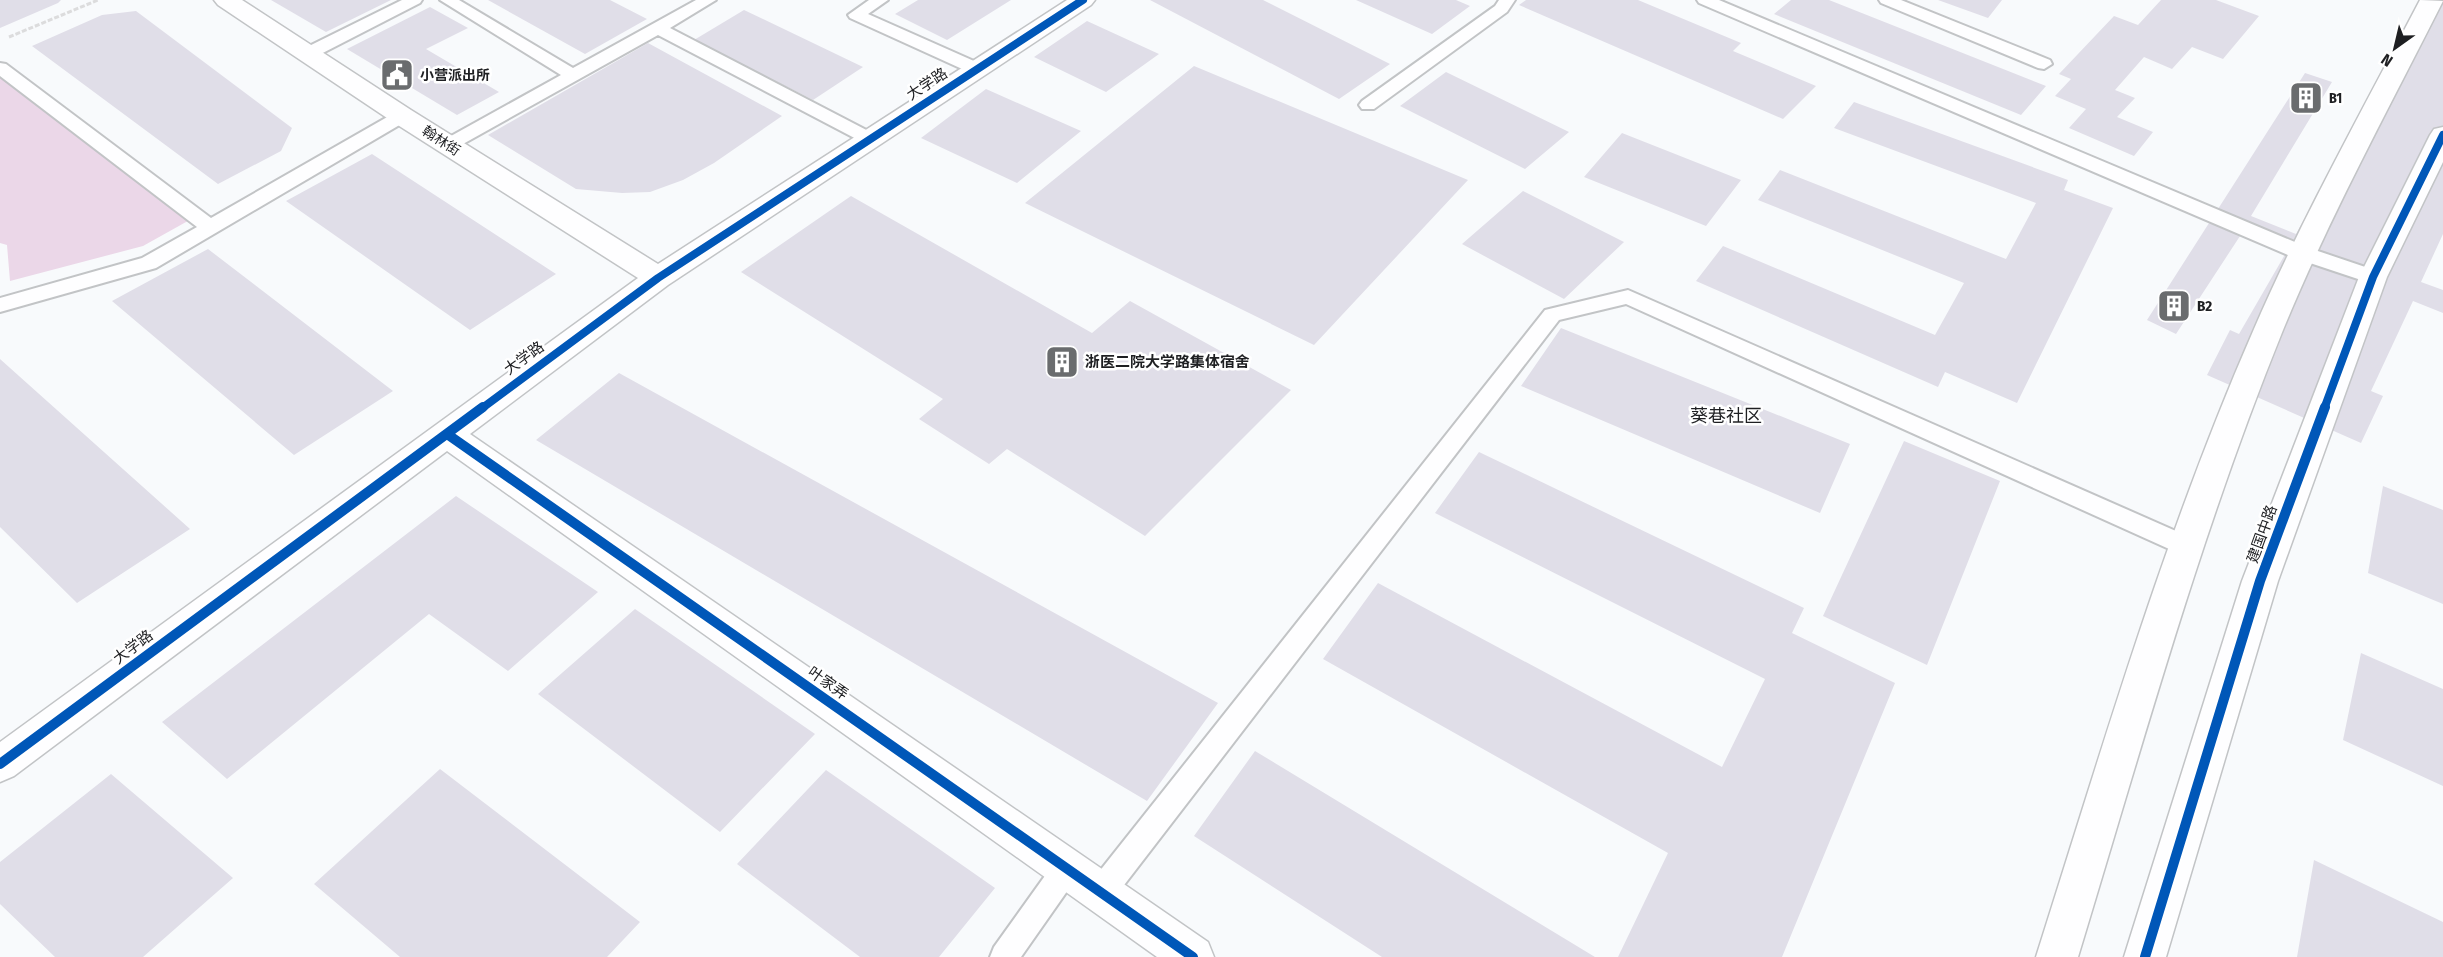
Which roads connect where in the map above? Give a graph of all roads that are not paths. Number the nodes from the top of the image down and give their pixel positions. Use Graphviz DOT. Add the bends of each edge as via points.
graph roads {
  1 [pos="226,0"];
  2 [pos="414,0"];
  3 [pos="448,0"];
  4 [pos="880,0"];
  5 [pos="1083,0"];
  6 [pos="1508,0"];
  7 [pos="1705,0"];
  8 [pos="1887,0"];
  9 [pos="2432,0"];
  10 [pos="696,2"];
  11 [pos="658,28"];
  12 [pos="307,54"];
  13 [pos="2044,64"];
  14 [pos="0,68"];
  15 [pos="977,69"];
  16 [pos="573,75"];
  17 [pos="1368,105"];
  18 [pos="402,116"];
  19 [pos="2443,135"];
  20 [pos="870,140"];
  21 [pos="448,145"];
  22 [pos="210,227"];
  23 [pos="2302,253"];
  24 [pos="2373,277"];
  25 [pos="658,278"];
  26 [pos="0,305"];
  27 [pos="447,434"];
  28 [pos="2186,546"];
  29 [pos="0,764"];
  30 [pos="1067,868"];
  31 [pos="1101,892"];
  32 [pos="1004,957"];
  33 [pos="1193,957"];
  34 [pos="2057,957"];
  35 [pos="2145,957"];
  1 -- 12 [label="street, 翰林街"];
  2 -- 12 [label="lane"];
  3 -- 16 [label="lane"];
  4 -- 15 [label="lane" via="856,15"];
  5 -- 15 [label="street, 大学路"];
  6 -- 17 [label="lane"];
  7 -- 23 [label="lane"];
  8 -- 13 [label="lane"];
  9 -- 23 [label="street"];
  10 -- 11 [label="lane"];
  11 -- 16 [label="lane"];
  11 -- 20 [label="lane"];
  12 -- 18 [label="street, 翰林街"];
  14 -- 22 [label="lane"];
  15 -- 20 [label="street, 大学路"];
  16 -- 21 [label="lane"];
  18 -- 21 [label="street, 翰林街"];
  18 -- 22 [label="lane"];
  19 -- 24 [label="street, 建国中路"];
  20 -- 25 [label="street, 大学路"];
  21 -- 25 [label="street, 翰林街"];
  22 -- 26 [label="lane" via="149,263"];
  23 -- 24 [label="lane"];
  23 -- 28 [label="street" via="2249,376"];
  24 -- 35 [label="street, 建国中路" via="2260,581"];
  25 -- 27 [label="street, 大学路"];
  27 -- 29 [label="street, 大学路"];
  27 -- 30 [label="street, 叶家弄"];
  28 -- 31 [label="lane" via="1628,297 1552,315"];
  28 -- 34 [label="street"];
  30 -- 31 [label="street, 叶家弄"];
  30 -- 32 [label="lane"];
  31 -- 33 [label="street, 叶家弄"];
}
